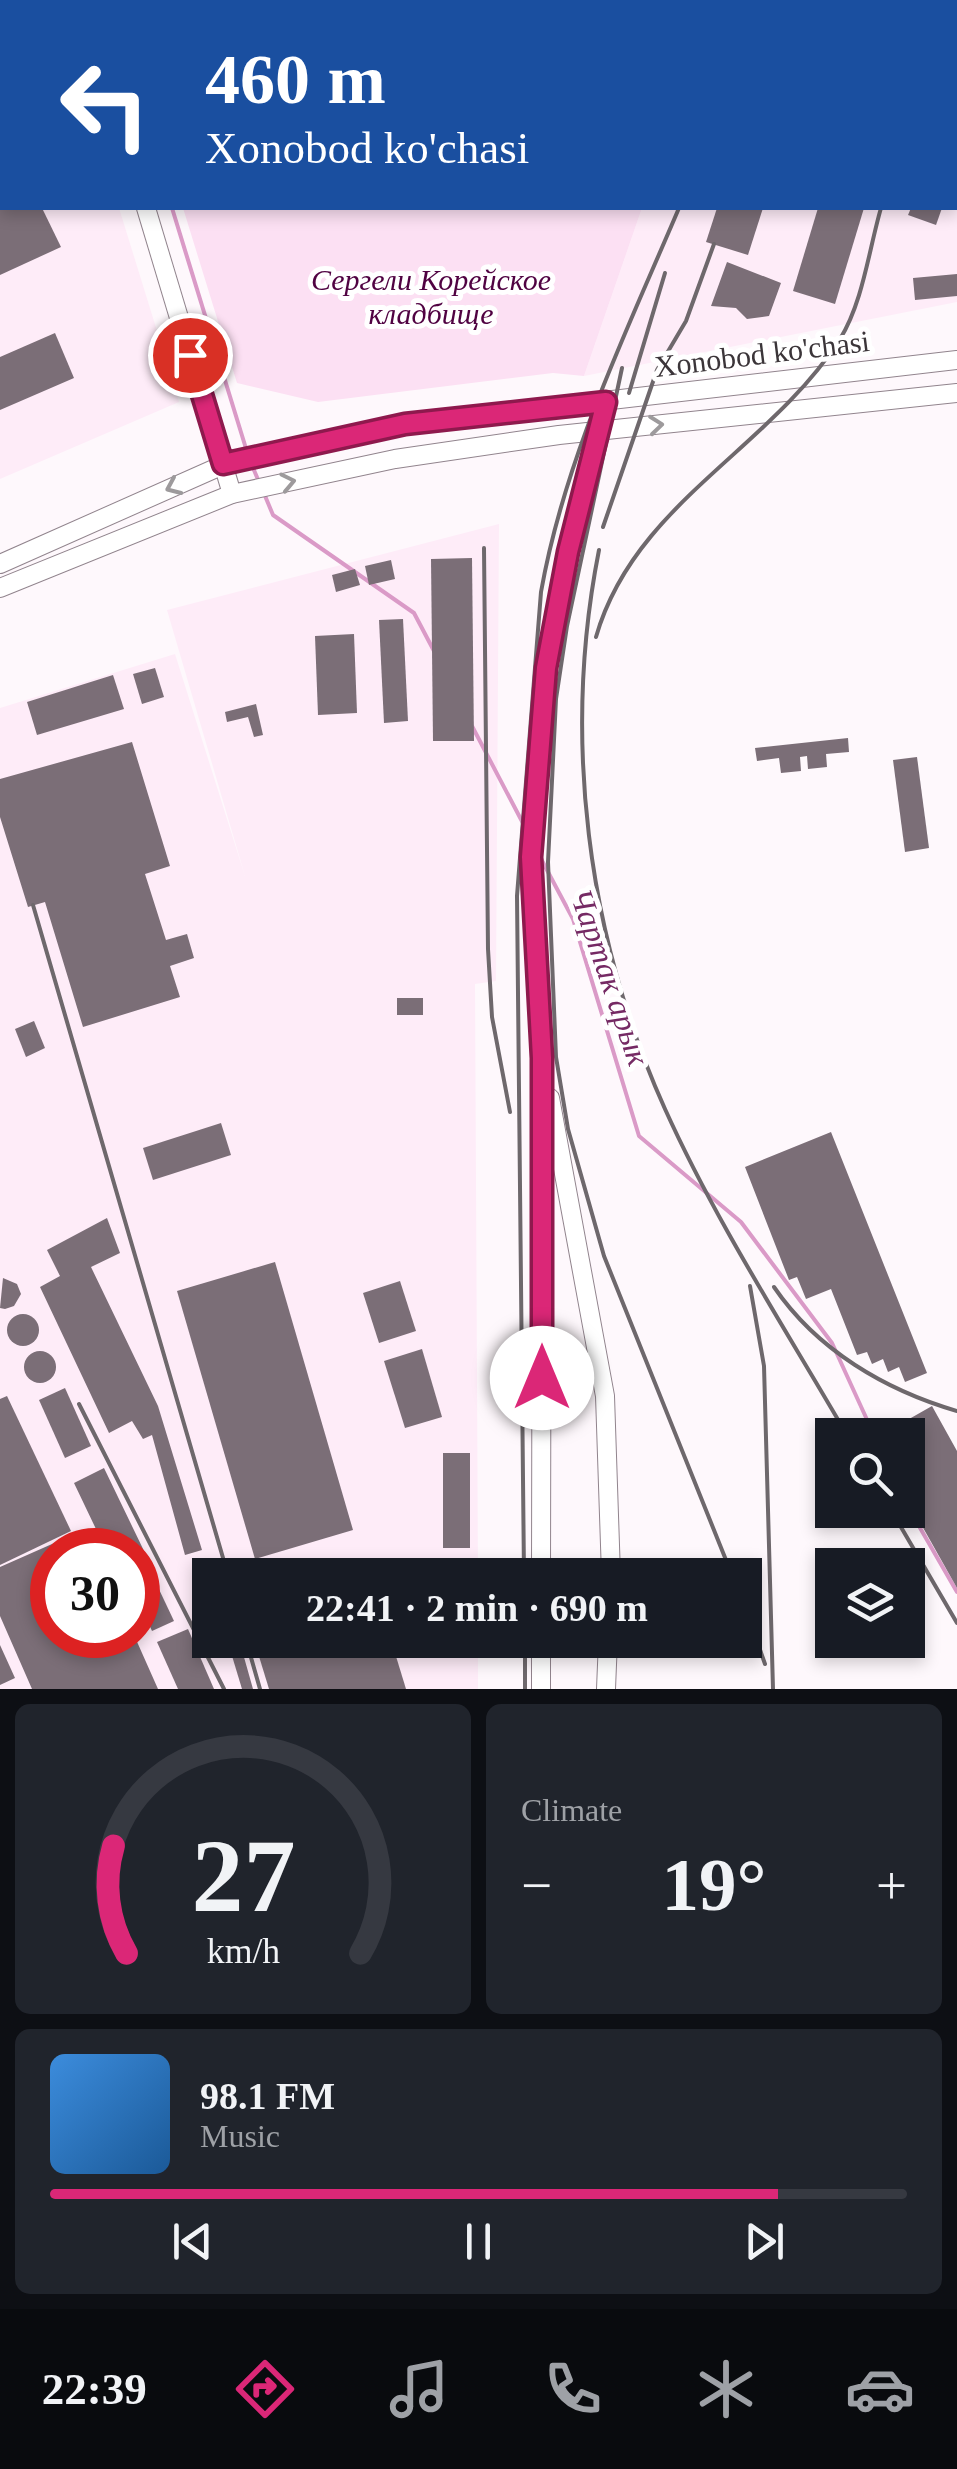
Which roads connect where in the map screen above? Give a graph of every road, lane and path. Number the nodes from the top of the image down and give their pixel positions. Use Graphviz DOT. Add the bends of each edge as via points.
graph roads {
  1 [pos="147,210"];
  2 [pos="957,360"];
  3 [pos="957,393"];
  4 [pos="606,402"];
  5 [pos="598,431"];
  6 [pos="223,464"];
  7 [pos="232,494"];
  8 [pos="0,564"];
  9 [pos="0,588"];
  10 [pos="542,1058"];
  11 [pos="541,1558"];
  12 [pos="610,1558"];
  13 [pos="541,1658"];
  14 [pos="607,1658"];
  15 [pos="541,1689"];
  16 [pos="606,1689"];
  1 -- 6 [label="street"];
  2 -- 4 [label="street, Xonobod ko'chasi"];
  5 -- 3 [label="street, Xonobod ko'chasi, one-way"];
  4 -- 5 [label="street"];
  4 -- 6 [label="street, Xonobod ko'chasi" via="405,424"];
  7 -- 5 [label="street, Xonobod ko'chasi, one-way" via="395,458"];
  5 -- 10 [label="street" via="560,585 538,752 531,857"];
  6 -- 7 [label="street"];
  6 -- 8 [label="street, Xonobod ko'chasi, one-way"];
  7 -- 9 [label="street, Xonobod ko'chasi"];
  10 -- 11 [label="street"];
  10 -- 12 [label="street" via="605,1396"];
  13 -- 15 [label="street"];
  14 -- 16 [label="street"];
}
